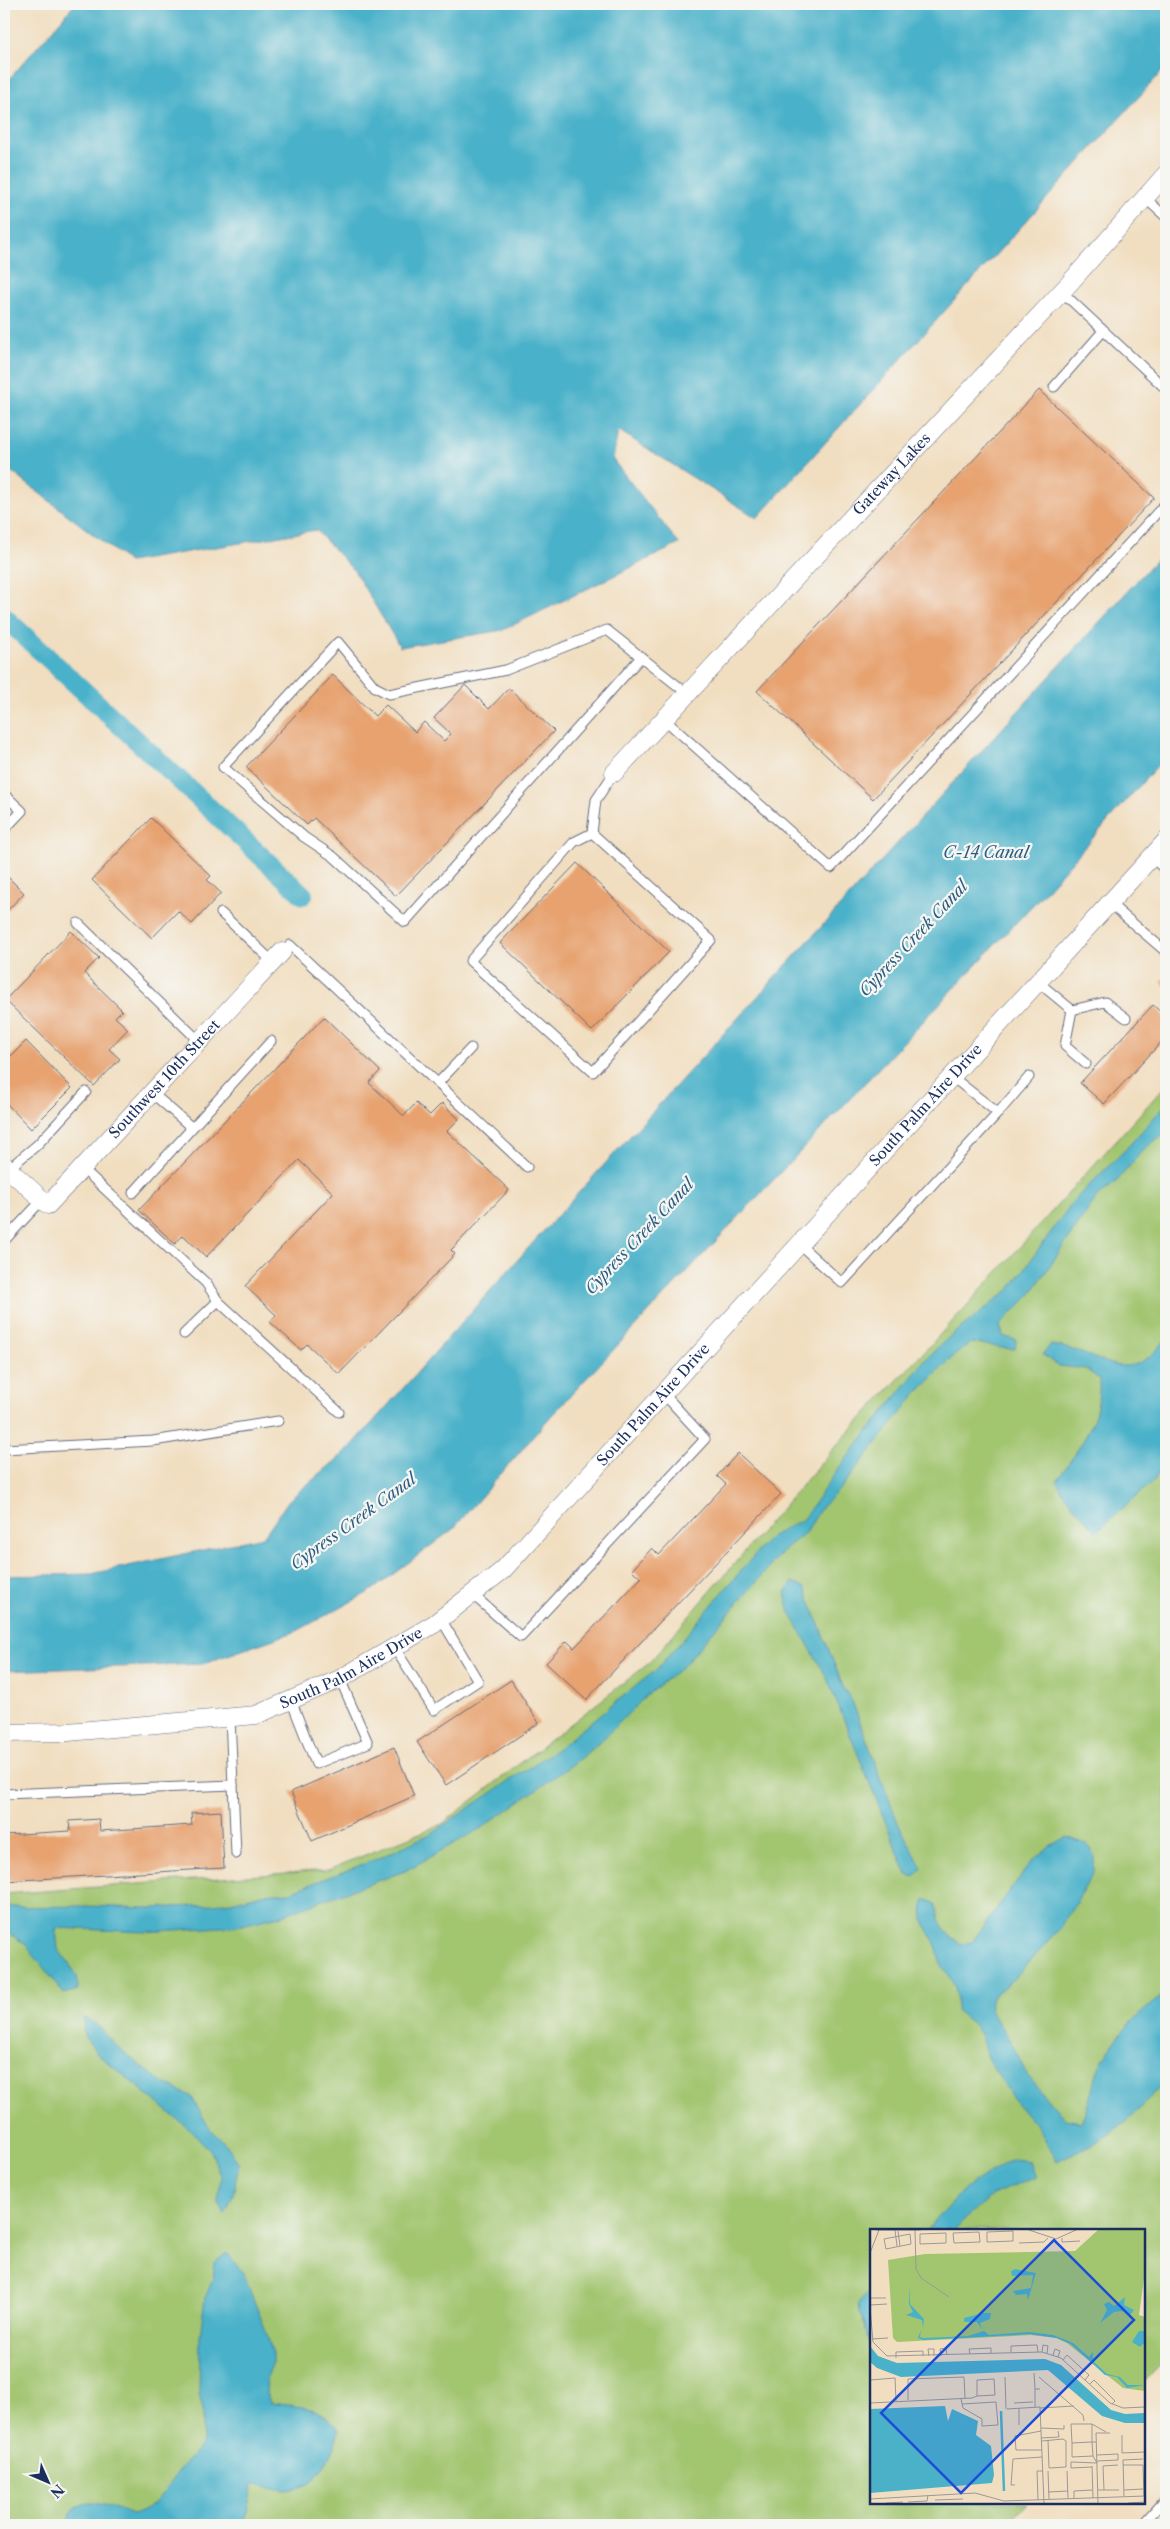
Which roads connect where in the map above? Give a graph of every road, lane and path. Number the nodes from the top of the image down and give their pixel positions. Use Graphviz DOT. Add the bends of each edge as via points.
graph roads {
  1 [pos="1166,174"];
  2 [pos="1145,198"];
  3 [pos="1166,217"];
  4 [pos="1062,292"];
  5 [pos="1104,330"];
  6 [pos="1054,387"];
  7 [pos="1166,389"];
  8 [pos="1166,503"];
  9 [pos="641,657"];
  10 [pos="688,694"];
  11 [pos="664,719"];
  12 [pos="614,773"];
  13 [pos="4,794"];
  14 [pos="4,830"];
  15 [pos="592,833"];
  16 [pos="1166,840"];
  17 [pos="1151,857"];
  18 [pos="1166,870"];
  19 [pos="1109,904"];
  20 [pos="221,913"];
  21 [pos="78,924"];
  22 [pos="1166,947"];
  23 [pos="282,953"];
  24 [pos="1038,982"];
  25 [pos="1072,1010"];
  26 [pos="1126,1018"];
  27 [pos="199,1041"];
  28 [pos="270,1041"];
  29 [pos="471,1048"];
  30 [pos="1086,1064"];
  31 [pos="951,1076"];
  32 [pos="1029,1077"];
  33 [pos="438,1083"];
  34 [pos="86,1092"];
  35 [pos="151,1092"];
  36 [pos="998,1114"];
  37 [pos="191,1127"];
  38 [pos="6,1167"];
  39 [pos="526,1167"];
  40 [pos="82,1168"];
  41 [pos="133,1192"];
  42 [pos="45,1203"];
  43 [pos="4,1241"];
  44 [pos="799,1244"];
  45 [pos="218,1301"];
  46 [pos="184,1334"];
  47 [pos="663,1393"];
  48 [pos="339,1412"];
  49 [pos="278,1421"];
  50 [pos="4,1449"];
  51 [pos="472,1594"];
  52 [pos="441,1619"];
  53 [pos="394,1647"];
  54 [pos="340,1679"];
  55 [pos="291,1700"];
  56 [pos="230,1717"];
  57 [pos="4,1734"];
  58 [pos="233,1785"];
  59 [pos="4,1794"];
  60 [pos="236,1854"];
  61 [pos="1166,2498"];
  62 [pos="1142,2525"];
  1 -- 2 [label="street, Gateway Lakes"];
  2 -- 3 [label="lane"];
  2 -- 4 [label="street, Gateway Lakes"];
  4 -- 5 [label="lane"];
  4 -- 10 [label="street, Gateway Lakes"];
  5 -- 6 [label="lane"];
  5 -- 7 [label="lane"];
  8 -- 11 [label="lane" via="831,868"];
  9 -- 9 [label="lane" via="607,630 506,670 389,694 375,687 338,642 223,767 304,837 334,857 405,922"];
  9 -- 10 [label="lane"];
  10 -- 11 [label="street, Gateway Lakes"];
  11 -- 12 [label="street, Gateway Lakes"];
  12 -- 15 [label="lane" via="596,800"];
  13 -- 14 [label="lane" via="22,811"];
  15 -- 15 [label="lane" via="711,940 593,1072 470,961 574,842"];
  16 -- 17 [label="street, South Palm Aire Drive"];
  17 -- 18 [label="lane"];
  17 -- 19 [label="street, South Palm Aire Drive"];
  19 -- 22 [label="lane" via="1164,950"];
  19 -- 24 [label="street, South Palm Aire Drive"];
  20 -- 23 [label="lane"];
  21 -- 27 [label="lane"];
  23 -- 27 [label="street, Southwest 10th Street"];
  23 -- 33 [label="lane"];
  24 -- 25 [label="lane"];
  24 -- 31 [label="street, South Palm Aire Drive"];
  25 -- 26 [label="lane" via="1105,1002"];
  25 -- 30 [label="lane" via="1065,1046"];
  27 -- 35 [label="street, Southwest 10th Street"];
  28 -- 37 [label="lane"];
  29 -- 33 [label="lane"];
  31 -- 36 [label="lane"];
  31 -- 44 [label="street, South Palm Aire Drive"];
  32 -- 36 [label="lane"];
  33 -- 39 [label="lane"];
  34 -- 38 [label="lane" via="36,1145"];
  35 -- 37 [label="lane"];
  35 -- 40 [label="street, Southwest 10th Street"];
  36 -- 44 [label="lane" via="842,1282"];
  37 -- 41 [label="lane"];
  38 -- 42 [label="street"];
  40 -- 42 [label="street, Southwest 10th Street"];
  40 -- 45 [label="lane" via="206,1283"];
  42 -- 43 [label="lane"];
  44 -- 47 [label="street, South Palm Aire Drive"];
  45 -- 46 [label="lane"];
  45 -- 48 [label="lane"];
  47 -- 51 [label="street, South Palm Aire Drive" via="503,1570"];
  47 -- 51 [label="lane" via="705,1438 521,1637"];
  49 -- 50 [label="lane" via="153,1441"];
  51 -- 52 [label="street, South Palm Aire Drive"];
  52 -- 53 [label="street, South Palm Aire Drive"];
  52 -- 53 [label="lane" via="478,1681 434,1710"];
  53 -- 54 [label="street, South Palm Aire Drive"];
  54 -- 55 [label="street, South Palm Aire Drive"];
  54 -- 55 [label="lane" via="368,1743 316,1764"];
  55 -- 56 [label="street, South Palm Aire Drive" via="256,1715"];
  56 -- 57 [label="street, South Palm Aire Drive" via="68,1732"];
  56 -- 58 [label="lane"];
  58 -- 59 [label="lane"];
  58 -- 60 [label="lane"];
  61 -- 62 [label="lane"];
}
